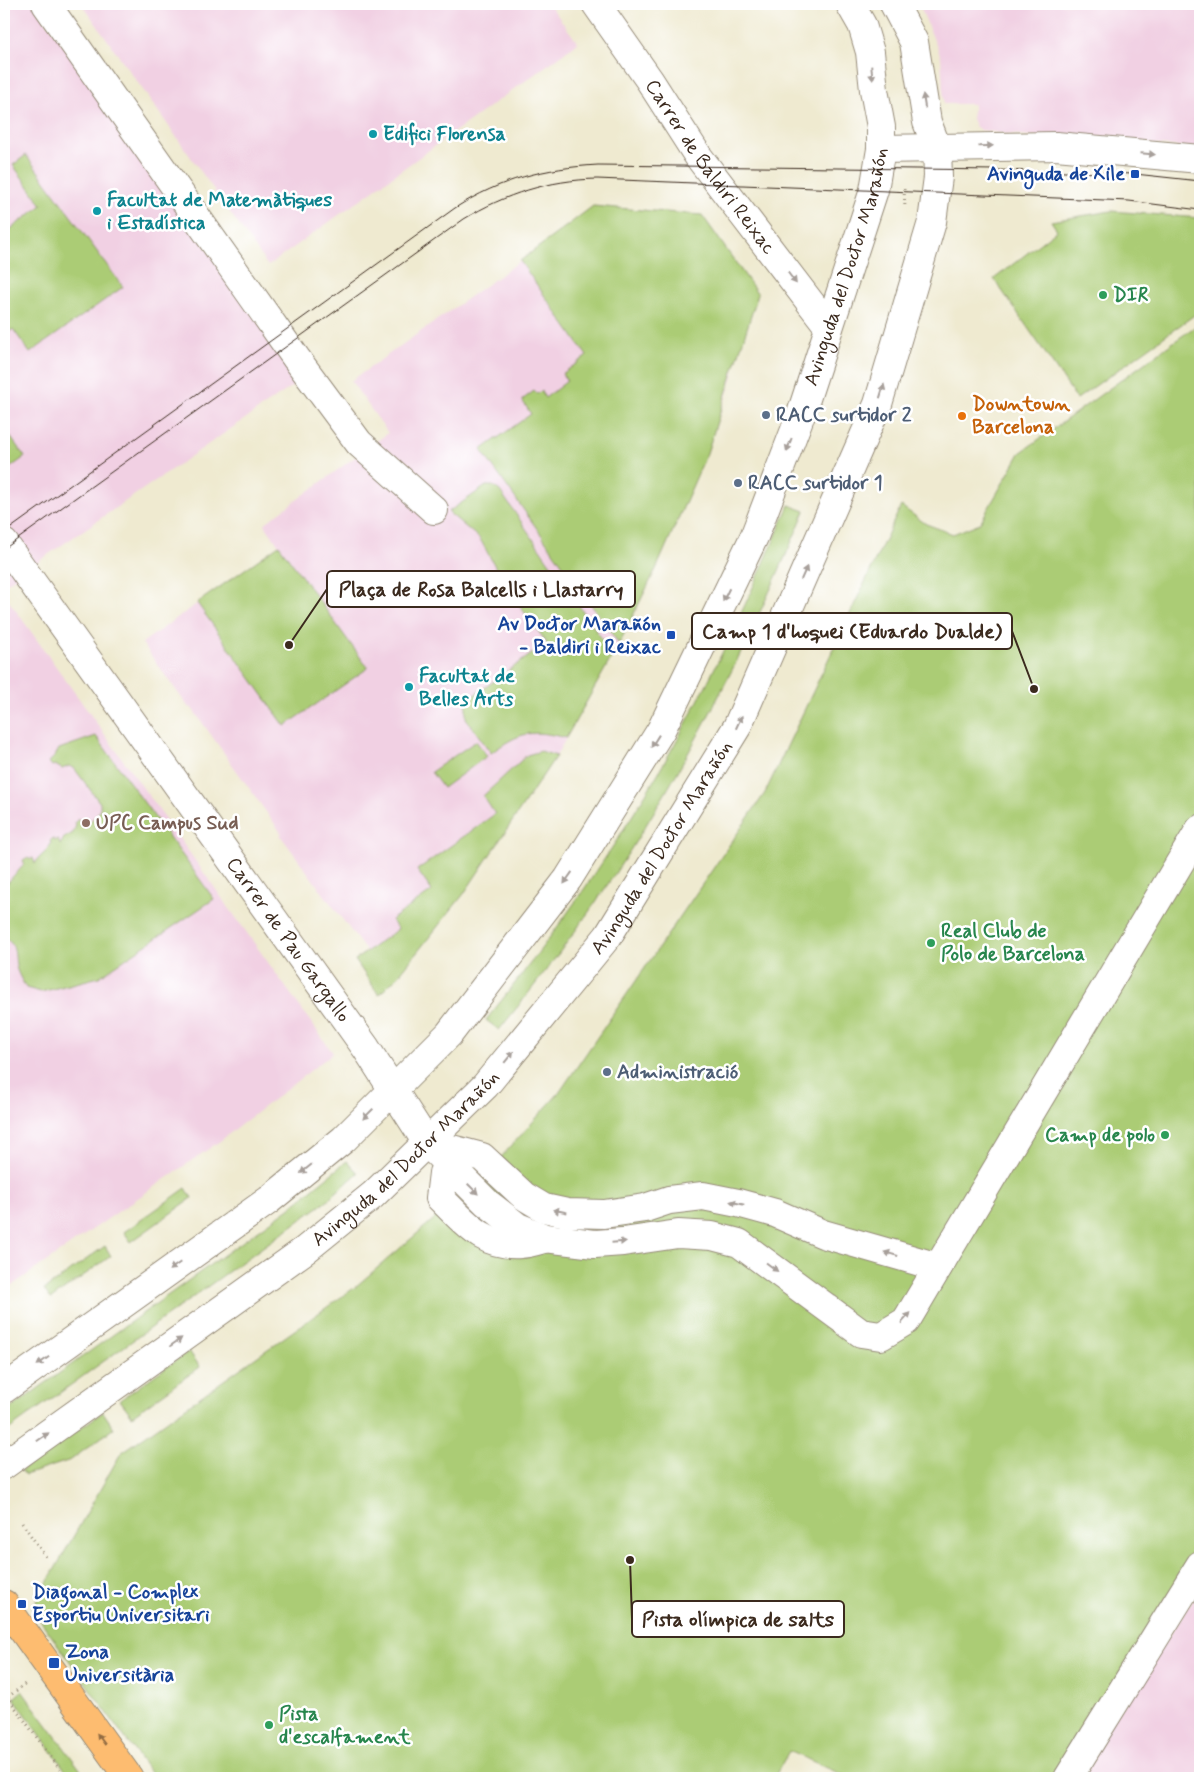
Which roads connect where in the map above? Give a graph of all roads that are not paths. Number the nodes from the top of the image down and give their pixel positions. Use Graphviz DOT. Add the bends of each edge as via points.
graph roads {
  1 [pos="46,4"];
  2 [pos="596,4"];
  3 [pos="850,4"];
  4 [pos="894,4"];
  5 [pos="937,148"];
  6 [pos="882,149"];
  7 [pos="1200,159"];
  8 [pos="829,327"];
  9 [pos="434,510"];
  10 [pos="4,543"];
  11 [pos="1200,829"];
  12 [pos="393,1090"];
  13 [pos="436,1156"];
  14 [pos="545,1238"];
  15 [pos="938,1267"];
  16 [pos="4,1388"];
  17 [pos="4,1465"];
  18 [pos="1200,1565"];
  19 [pos="4,1604"];
  20 [pos="129,1778"];
  21 [pos="1068,1778"];
  1 -- 9 [label="street" via="359,443"];
  2 -- 8 [label="street, Carrer de Baldiri Reixac, one-way" via="698,156"];
  3 -- 6 [label="street, Avinguda del Doctor Marañón, one-way" via="862,25 870,52"];
  5 -- 4 [label="street, Avinguda del Doctor Marañón, one-way" via="927,122 914,42"];
  5 -- 6 [label="street"];
  5 -- 7 [label="street, one-way" via="1056,146"];
  13 -- 5 [label="street, Avinguda del Doctor Marañón, one-way" via="485,1086 608,936 737,727 878,404 932,222 938,177"];
  6 -- 8 [label="street, Avinguda del Doctor Marañón" via="874,190"];
  8 -- 12 [label="street, Avinguda del Doctor Marañón, one-way" via="801,414 754,538 661,730 568,878 449,1034"];
  10 -- 12 [label="street, Carrer de Pau Gargallo"];
  11 -- 15 [label="street"];
  12 -- 13 [label="street, Carrer de Pau Gargallo"];
  12 -- 16 [label="street, Avinguda del Doctor Marañón, one-way" via="344,1139 269,1200"];
  13 -- 14 [label="street, Carrer de Pau Gargallo, one-way" via="447,1191 473,1218 490,1228 518,1227"];
  13 -- 14 [label="street" via="440,1198 480,1237 521,1244"];
  15 -- 13 [label="street, one-way" via="823,1234 775,1213 703,1196 604,1214 567,1213 544,1208 524,1196 482,1158"];
  17 -- 13 [label="street, Avinguda del Doctor Marañón, one-way" via="305,1250 373,1195"];
  14 -- 15 [label="street, one-way" via="595,1244 678,1234 712,1236 739,1243 860,1333 880,1336 906,1321"];
  18 -- 21 [label="street"];
  20 -- 19 [label="main road, one-way"];
}
